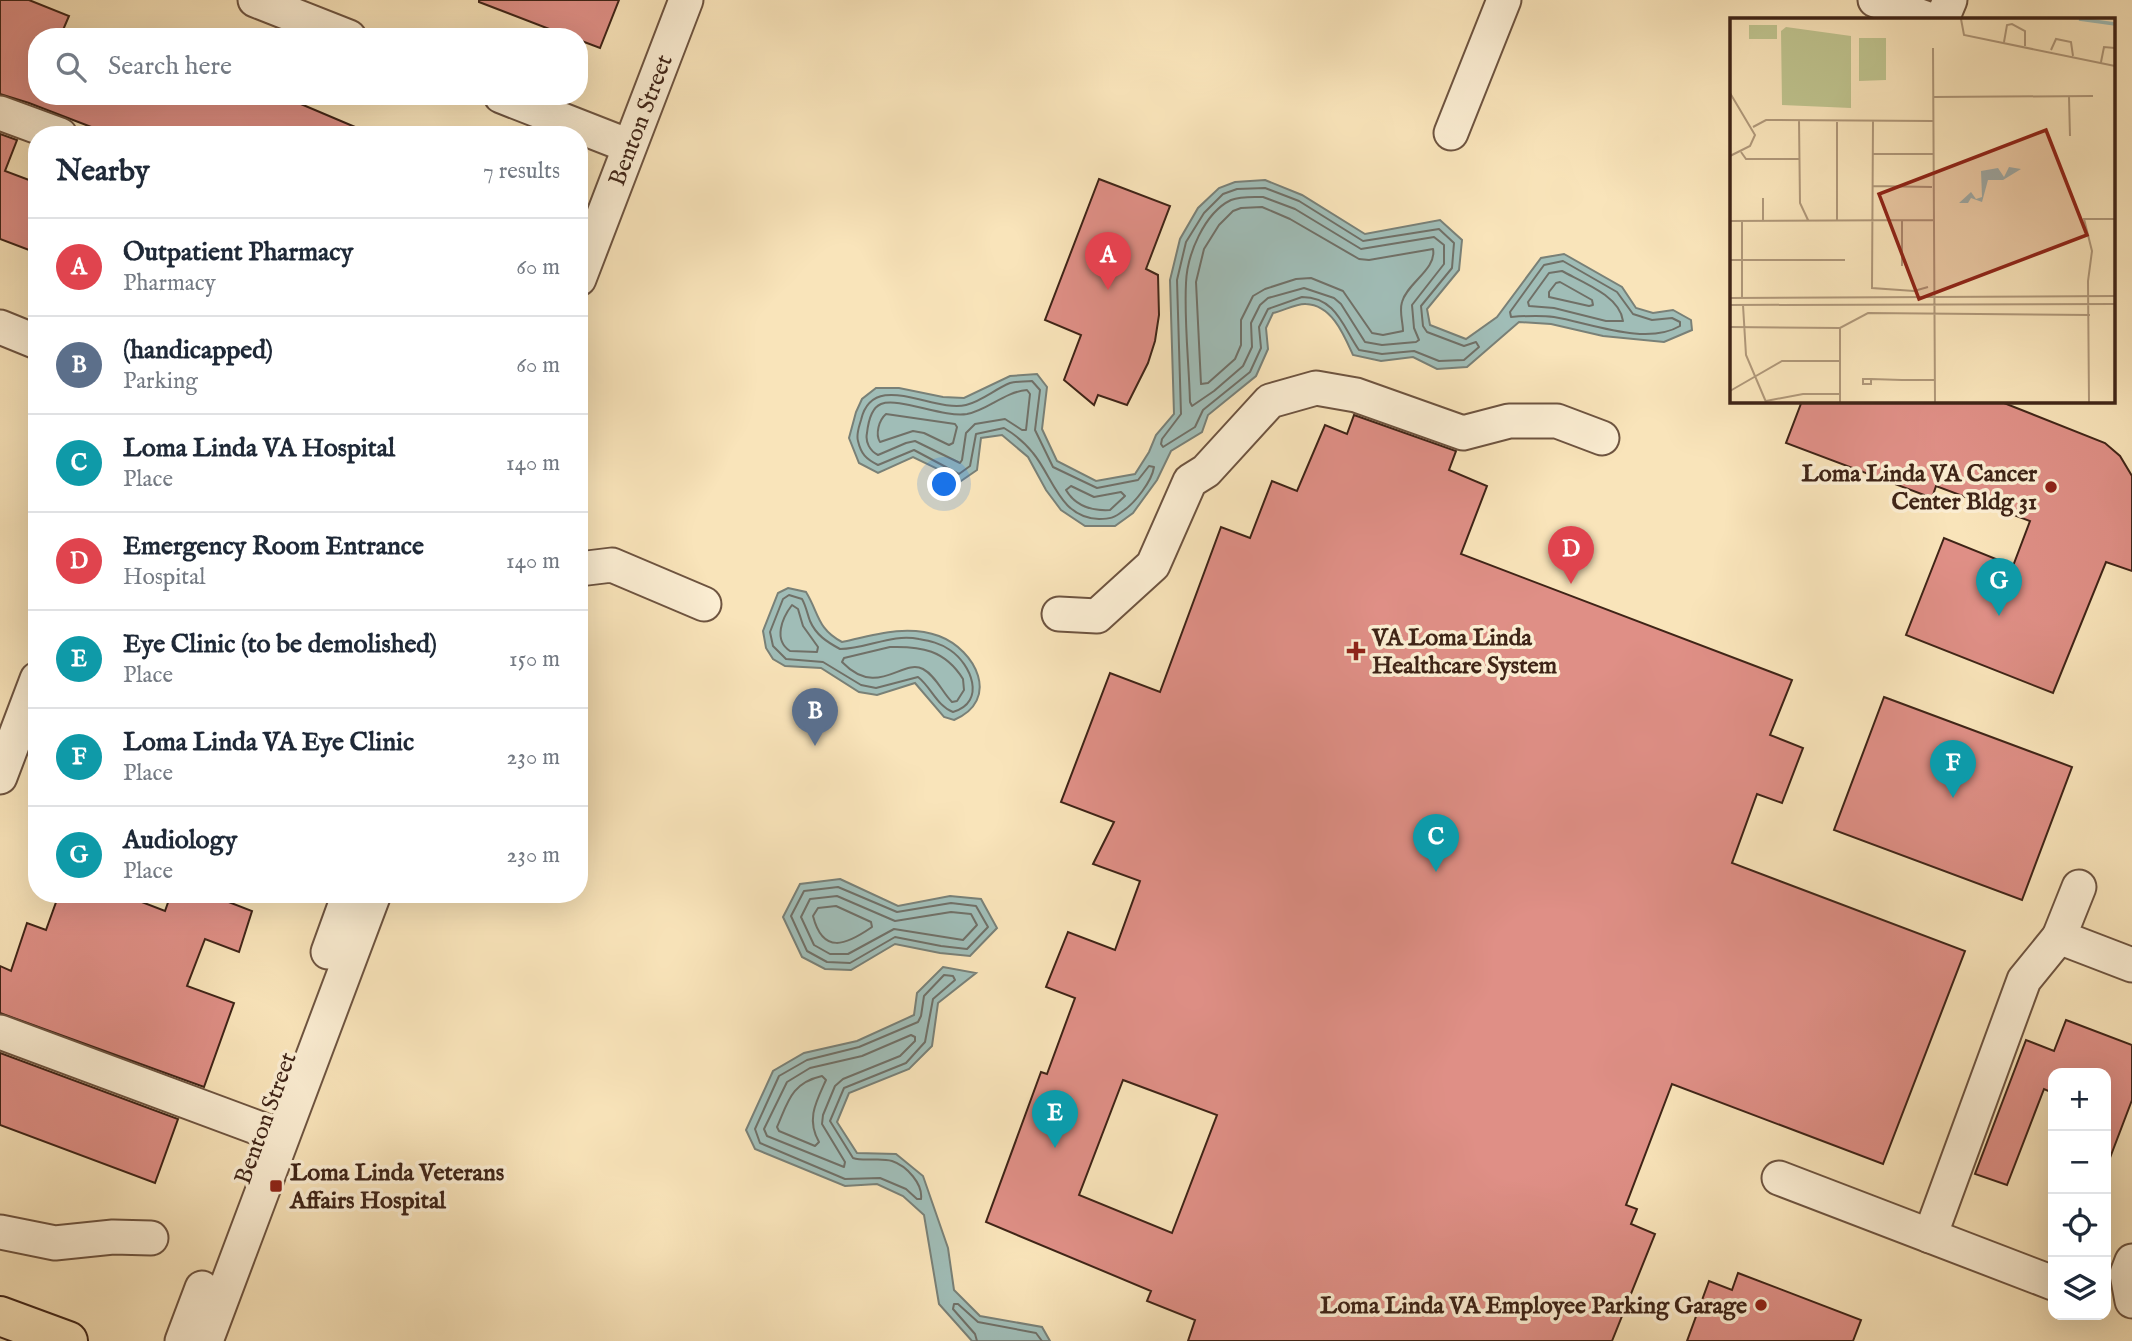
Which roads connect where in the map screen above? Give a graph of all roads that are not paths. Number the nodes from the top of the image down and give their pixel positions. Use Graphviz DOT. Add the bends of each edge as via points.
graph roads {
  1 [pos="255,0"];
  2 [pos="686,0"];
  3 [pos="1504,0"];
  4 [pos="1875,0"];
  5 [pos="1950,0"];
  6 [pos="1925,18"];
  7 [pos="1942,18"];
  8 [pos="326,28"];
  9 [pos="525,105"];
  10 [pos="0,113"];
  11 [pos="35,126"];
  12 [pos="578,126"];
  13 [pos="588,130"];
  14 [pos="1451,133"];
  15 [pos="629,146"];
  16 [pos="588,255"];
  17 [pos="0,327"];
  18 [pos="28,338"];
  19 [pos="1602,438"];
  20 [pos="588,568"];
  21 [pos="704,604"];
  22 [pos="1059,614"];
  23 [pos="28,703"];
  24 [pos="0,777"];
  25 [pos="2079,887"];
  26 [pos="346,903"];
  27 [pos="371,903"];
  28 [pos="2059,937"];
  29 [pos="2132,965"];
  30 [pos="0,1032"];
  31 [pos="261,1129"];
  32 [pos="1779,1178"];
  33 [pos="0,1232"];
  34 [pos="1930,1236"];
  35 [pos="151,1238"];
  36 [pos="2132,1261"];
  37 [pos="2048,1281"];
  38 [pos="2132,1301"];
  39 [pos="2111,1305"];
  40 [pos="2132,1313"];
  41 [pos="0,1316"];
  42 [pos="68,1341"];
  43 [pos="181,1341"];
  44 [pos="206,1341"];
  1 -- 8 [label="street"];
  2 -- 15 [label="street, Benton Street"];
  3 -- 14 [label="street"];
  4 -- 6 [label="street"];
  5 -- 7 [label="street"];
  9 -- 12 [label="street"];
  10 -- 11 [label="street"];
  13 -- 15 [label="street"];
  15 -- 16 [label="street, Benton Street"];
  17 -- 18 [label="street"];
  19 -- 22 [label="street" via="1557,421 1509,421 1463,433 1356,395 1316,388 1270,401 1206,471 1190,481 1153,565 1097,616"];
  20 -- 21 [label="street" via="612,565"];
  23 -- 24 [label="street"];
  25 -- 28 [label="street"];
  26 -- 31 [label="street, Benton Street"];
  27 -- 44 [label="street"];
  28 -- 29 [label="street"];
  28 -- 34 [label="street" via="2024,980"];
  30 -- 31 [label="street"];
  31 -- 43 [label="street, Benton Street"];
  32 -- 34 [label="street"];
  33 -- 35 [label="street" via="55,1243"];
  34 -- 37 [label="street"];
  36 -- 38 [label="street" via="2127,1274"];
  39 -- 40 [label="street"];
  41 -- 42 [label="main road"];
}
